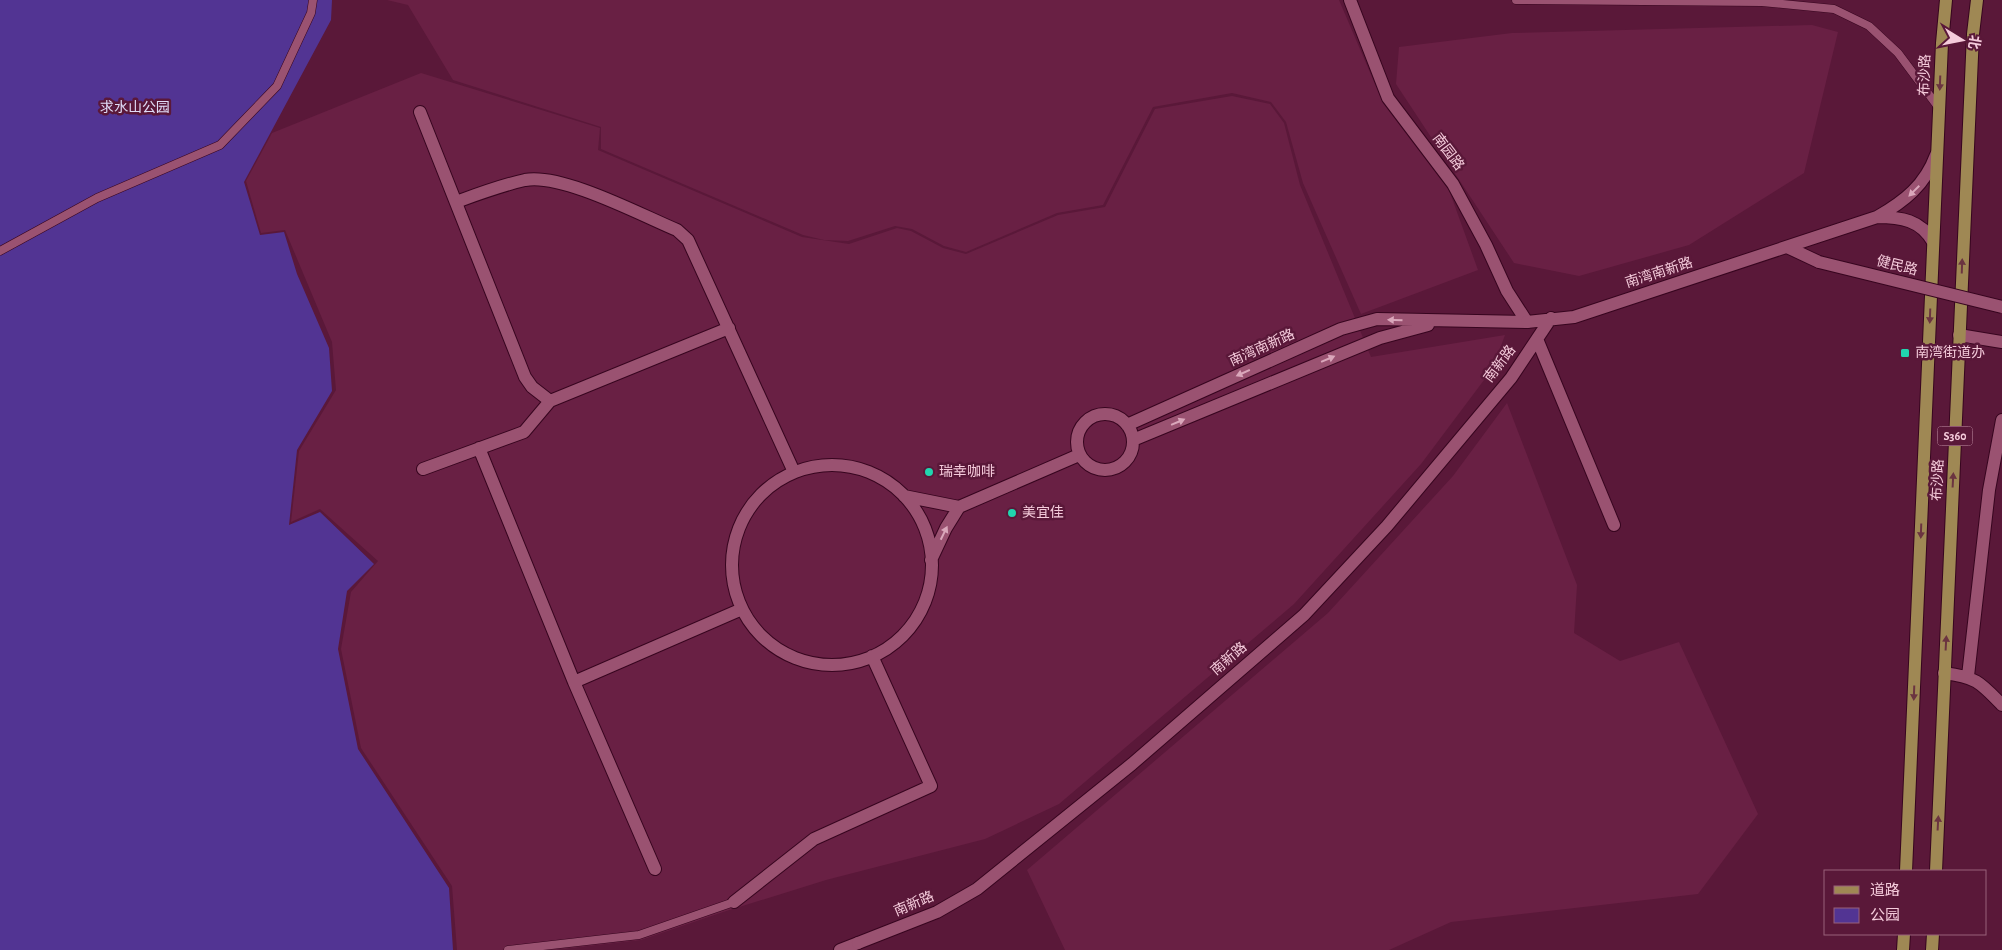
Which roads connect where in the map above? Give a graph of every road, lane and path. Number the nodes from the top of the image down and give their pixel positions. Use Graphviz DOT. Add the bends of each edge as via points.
graph roads {
  1 [pos="313,0"];
  2 [pos="1350,0"];
  3 [pos="1520,0"];
  4 [pos="1946,0"];
  5 [pos="1977,0"];
  6 [pos="1603,1"];
  7 [pos="1683,1"];
  8 [pos="1762,1"];
  9 [pos="1939,108"];
  10 [pos="420,112"];
  11 [pos="1937,153"];
  12 [pos="456,202"];
  13 [pos="1878,217"];
  14 [pos="1933,242"];
  15 [pos="1788,247"];
  16 [pos="0,251"];
  17 [pos="2002,307"];
  18 [pos="1551,318"];
  19 [pos="1443,322"];
  20 [pos="1527,322"];
  21 [pos="729,328"];
  22 [pos="1959,335"];
  23 [pos="1538,339"];
  24 [pos="2002,342"];
  25 [pos="550,401"];
  26 [pos="2002,420"];
  27 [pos="1127,425"];
  28 [pos="1133,440"];
  29 [pos="478,448"];
  30 [pos="1080,455"];
  31 [pos="423,469"];
  32 [pos="794,472"];
  33 [pos="904,496"];
  34 [pos="959,507"];
  35 [pos="1614,524"];
  36 [pos="932,560"];
  37 [pos="742,609"];
  38 [pos="872,656"];
  39 [pos="1944,673"];
  40 [pos="1968,676"];
  41 [pos="574,682"];
  42 [pos="2002,705"];
  43 [pos="655,869"];
  44 [pos="1906,870"];
  45 [pos="1936,870"];
  46 [pos="734,902"];
  47 [pos="1904,935"];
  48 [pos="1933,935"];
  49 [pos="863,944"];
  50 [pos="508,950"];
  51 [pos="840,950"];
  52 [pos="1903,950"];
  53 [pos="1932,950"];
  1 -- 16 [label="lane" via="311,13 277,86 220,145 97,198"];
  2 -- 20 [label="street, 南园路" via="1388,98 1453,184 1506,291"];
  3 -- 6 [label="lane"];
  4 -- 9 [label="main road, 布沙路 / S360, one-way"];
  22 -- 5 [label="main road, 布沙路 / S360, one-way" via="1972,34"];
  6 -- 7 [label="lane"];
  7 -- 8 [label="lane"];
  8 -- 9 [label="lane" via="1834,9 1870,26 1898,53"];
  9 -- 11 [label="main road, 布沙路 / S360"];
  10 -- 12 [label="street"];
  11 -- 13 [label="street, 南湾南新路, one-way" via="1930,173 1916,190"];
  11 -- 14 [label="main road, 布沙路 / S360"];
  12 -- 21 [label="street" via="527,180 554,181 677,230 688,240"];
  12 -- 25 [label="street" via="525,376 532,387"];
  13 -- 14 [label="street, 南湾南新路" via="1914,222 1927,230"];
  13 -- 15 [label="street, 南湾南新路"];
  14 -- 44 [label="main road, 布沙路 / S360, one-way"];
  15 -- 17 [label="street, 健民路, bridge" via="1819,262"];
  15 -- 18 [label="street, 南湾南新路" via="1574,317"];
  18 -- 20 [label="street, 南湾南新路"];
  18 -- 23 [label="street, 南新路"];
  19 -- 20 [label="street, 南湾南新路"];
  19 -- 27 [label="street, 南湾南新路, one-way" via="1377,319 1341,329"];
  28 -- 19 [label="street, 南湾南新路, one-way" via="1380,338"];
  21 -- 25 [label="street"];
  21 -- 32 [label="street"];
  22 -- 24 [label="street"];
  39 -- 22 [label="main road, 布沙路 / S360, one-way"];
  23 -- 35 [label="street"];
  23 -- 49 [label="street, 南新路" via="1511,378 1387,526 1304,615 1132,764 977,889 937,912"];
  25 -- 29 [label="street" via="524,432"];
  26 -- 40 [label="street" via="1989,490"];
  27 -- 28 [label="street"];
  27 -- 30 [label="street" via="1112,415 1096,415 1086,421 1077,436"];
  28 -- 30 [label="street" via="1129,457 1114,469 1099,470 1085,463"];
  29 -- 31 [label="street"];
  29 -- 41 [label="street"];
  30 -- 34 [label="street"];
  32 -- 33 [label="street" via="826,465 853,467 877,476"];
  32 -- 37 [label="street" via="759,497 740,526 734,548 733,573"];
  33 -- 34 [label="street"];
  33 -- 36 [label="street" via="923,524"];
  36 -- 34 [label="street, one-way"];
  36 -- 38 [label="street" via="930,585 919,614 899,639"];
  37 -- 38 [label="street" via="761,635 789,655 822,664 848,663"];
  37 -- 41 [label="street"];
  38 -- 46 [label="street" via="931,786 814,839"];
  39 -- 40 [label="street"];
  45 -- 39 [label="main road, 布沙路 / S360, one-way"];
  40 -- 42 [label="street" via="1983,684"];
  41 -- 43 [label="street"];
  46 -- 50 [label="lane" via="638,935"];
  47 -- 52 [label="main road"];
  48 -- 53 [label="main road"];
  49 -- 51 [label="street, 南新路"];
}
